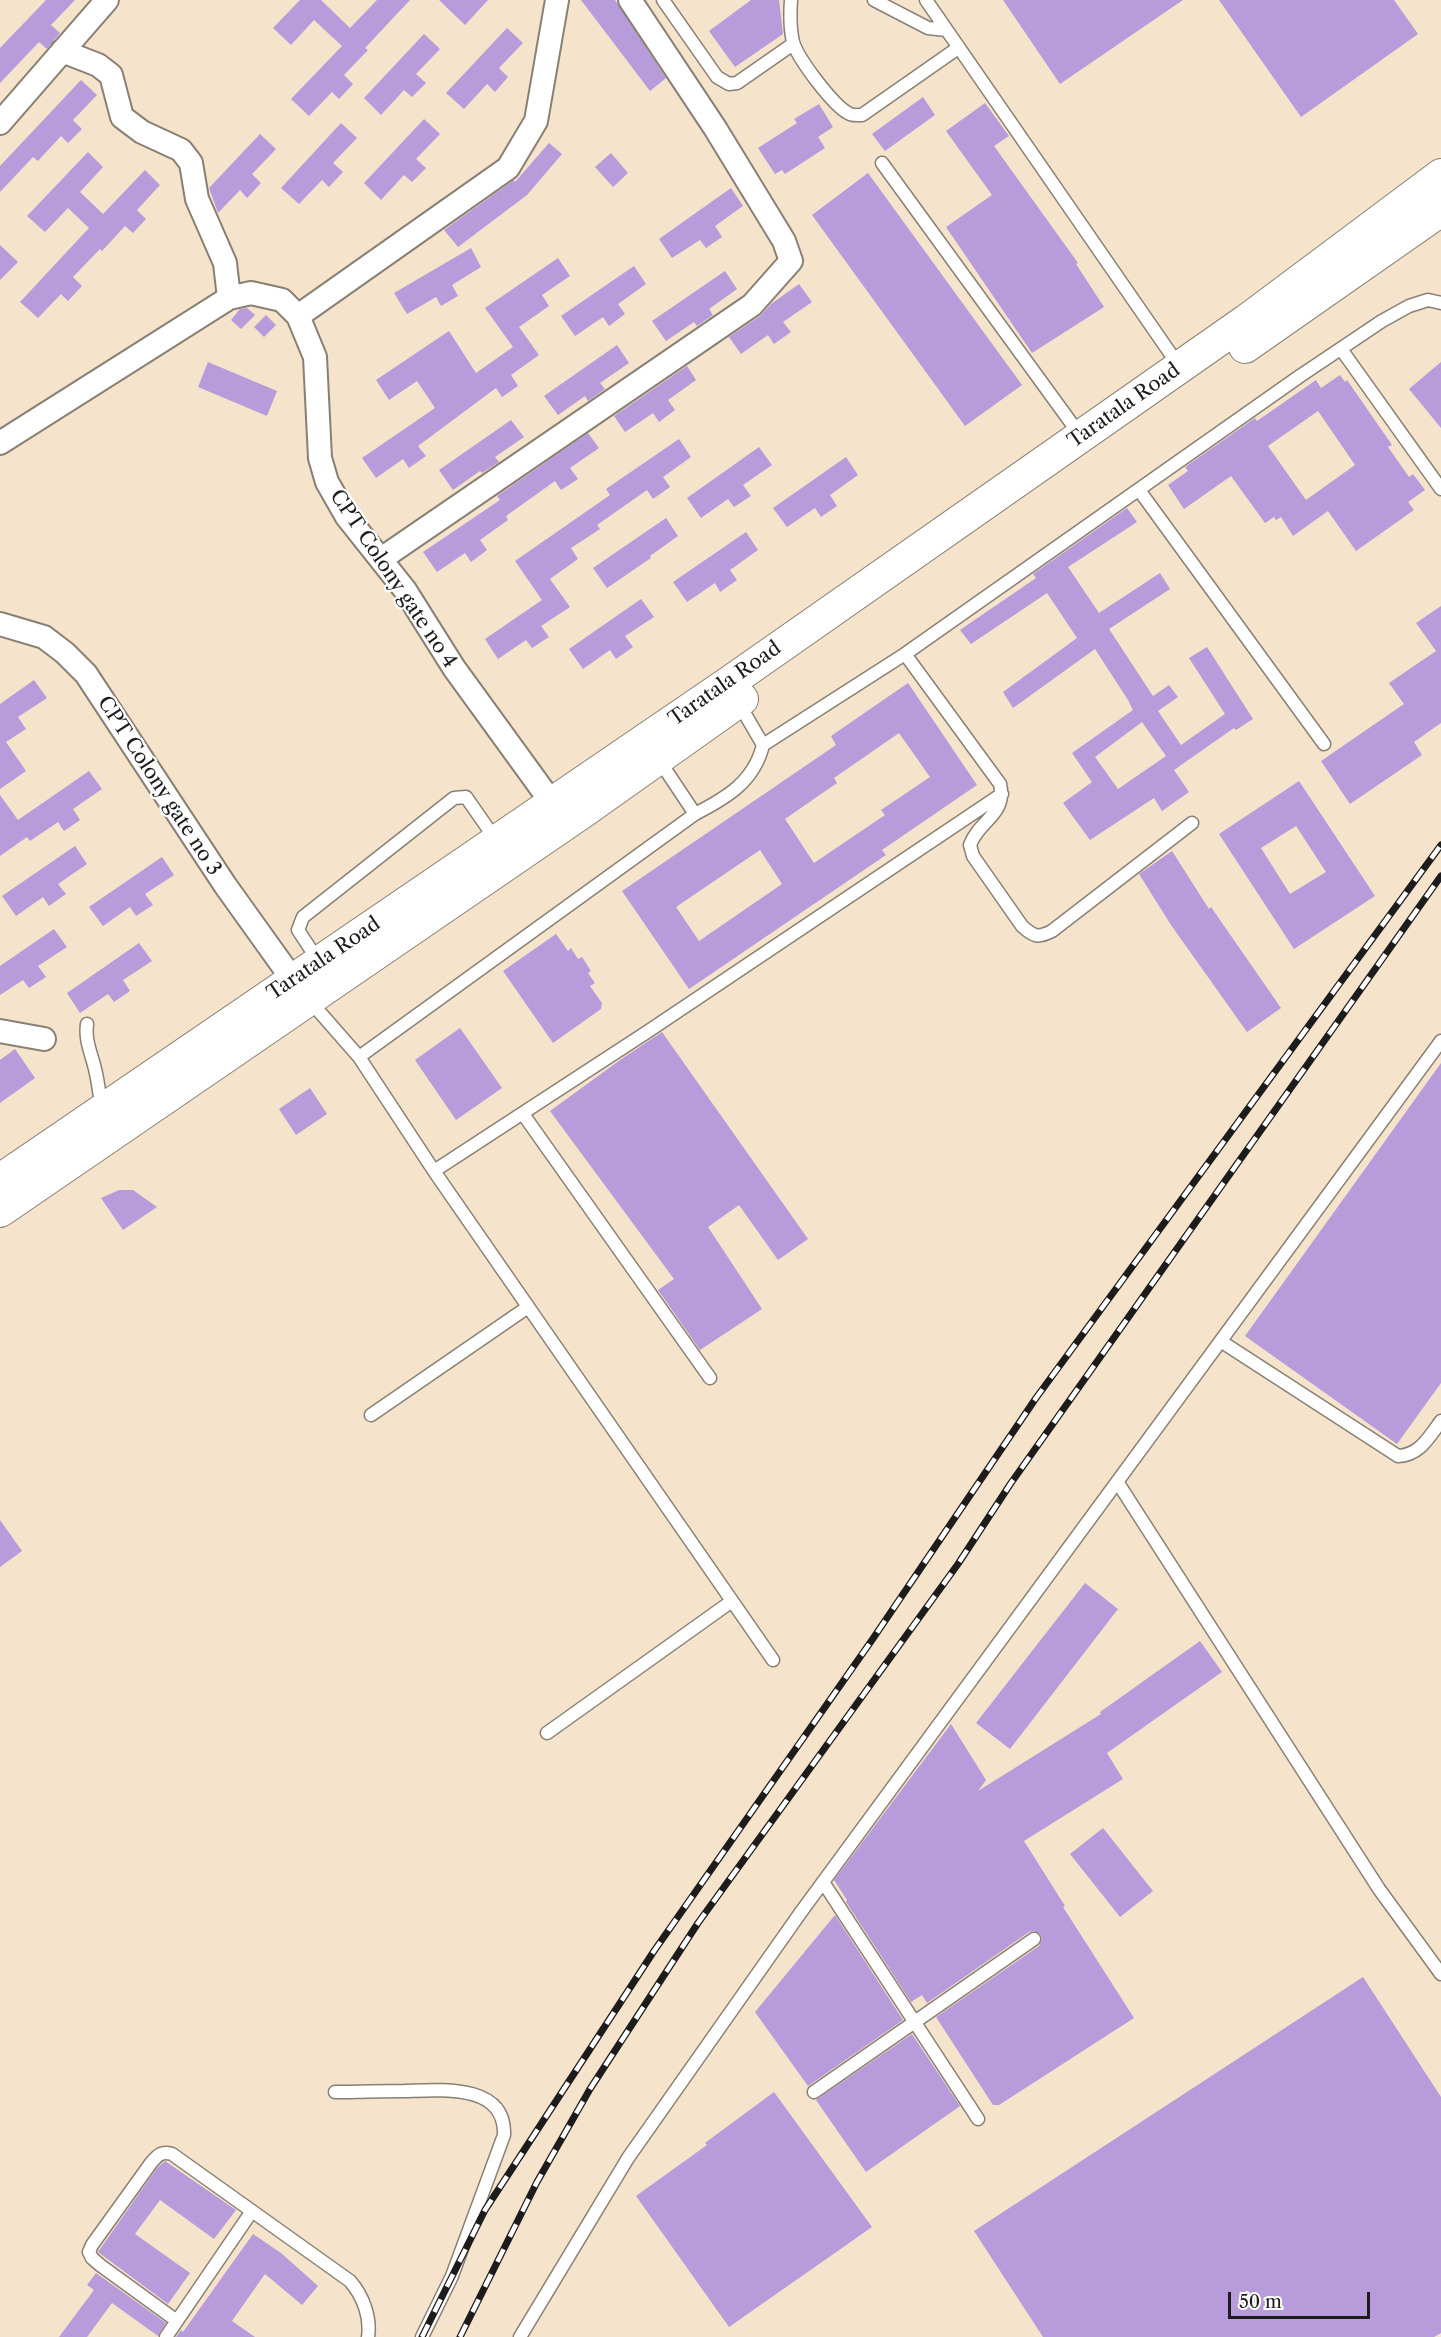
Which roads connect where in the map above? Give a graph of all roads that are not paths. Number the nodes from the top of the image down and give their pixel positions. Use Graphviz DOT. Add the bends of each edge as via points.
graph roads {
  1 [pos="107,0"];
  2 [pos="557,0"];
  3 [pos="630,0"];
  4 [pos="663,0"];
  5 [pos="791,0"];
  6 [pos="874,0"];
  7 [pos="926,0"];
  8 [pos="946,30"];
  9 [pos="794,44"];
  10 [pos="958,48"];
  11 [pos="62,51"];
  12 [pos="0,123"];
  13 [pos="882,163"];
  14 [pos="1441,175"];
  15 [pos="1441,210"];
  16 [pos="229,298"];
  17 [pos="1441,303"];
  18 [pos="298,316"];
  19 [pos="1341,349"];
  20 [pos="1179,367"];
  21 [pos="1081,436"];
  22 [pos="0,443"];
  23 [pos="1441,489"];
  24 [pos="1139,490"];
  25 [pos="381,559"];
  26 [pos="0,624"];
  27 [pos="905,654"];
  28 [pos="732,693"];
  29 [pos="1324,744"];
  30 [pos="763,745"];
  31 [pos="651,749"];
  32 [pos="1002,794"];
  33 [pos="552,803"];
  34 [pos="695,814"];
  35 [pos="1192,823"];
  36 [pos="497,841"];
  37 [pos="319,962"];
  38 [pos="301,990"];
  39 [pos="87,1024"];
  40 [pos="0,1031"];
  41 [pos="44,1039"];
  42 [pos="1441,1041"];
  43 [pos="359,1057"];
  44 [pos="102,1110"];
  45 [pos="523,1113"];
  46 [pos="434,1172"];
  47 [pos="0,1180"];
  48 [pos="0,1211"];
  49 [pos="528,1307"];
  50 [pos="1222,1342"];
  51 [pos="710,1378"];
  52 [pos="371,1415"];
  53 [pos="1441,1421"];
  54 [pos="1118,1483"];
  55 [pos="732,1601"];
  56 [pos="773,1660"];
  57 [pos="547,1733"];
  58 [pos="823,1882"];
  59 [pos="1034,1939"];
  60 [pos="1441,1974"];
  61 [pos="914,2021"];
  62 [pos="335,2092"];
  63 [pos="814,2092"];
  64 [pos="978,2119"];
  65 [pos="252,2211"];
  66 [pos="177,2321"];
  67 [pos="166,2337"];
  68 [pos="368,2337"];
  69 [pos="422,2337"];
  70 [pos="520,2337"];
  1 -- 11 [label="street"];
  2 -- 18 [label="street" via="536,121 508,168"];
  3 -- 25 [label="street" via="716,128 784,241 791,261 752,304"];
  4 -- 9 [label="lane" via="722,82 737,83"];
  5 -- 9 [label="lane"];
  6 -- 8 [label="lane" via="928,28"];
  7 -- 8 [label="lane"];
  8 -- 10 [label="lane"];
  9 -- 10 [label="lane" via="822,87 847,113 854,115 862,115"];
  10 -- 20 [label="lane"];
  11 -- 12 [label="street"];
  11 -- 16 [label="street" via="98,65 111,75 122,117 142,132 181,150 191,163 197,199 225,263"];
  13 -- 21 [label="lane"];
  14 -- 20 [label="main road, Taratala Road"];
  15 -- 28 [label="main road"];
  16 -- 18 [label="street" via="251,293 282,300"];
  16 -- 22 [label="street"];
  17 -- 19 [label="lane" via="1428,300 1409,306"];
  18 -- 25 [label="street, CPT Colony gate no 4" via="315,357 320,458 327,482 347,518"];
  19 -- 23 [label="lane"];
  19 -- 24 [label="lane"];
  20 -- 21 [label="main road, Taratala Road"];
  21 -- 28 [label="main road, Taratala Road"];
  24 -- 27 [label="lane"];
  24 -- 29 [label="lane"];
  25 -- 33 [label="street, CPT Colony gate no 4"];
  26 -- 38 [label="street, CPT Colony gate no 3" via="44,637 86,674 225,885"];
  27 -- 30 [label="lane"];
  27 -- 32 [label="lane" via="1000,784"];
  28 -- 30 [label="lane"];
  28 -- 31 [label="main road"];
  30 -- 34 [label="lane" via="759,759 738,789"];
  31 -- 33 [label="main road, Taratala Road"];
  31 -- 34 [label="lane"];
  31 -- 38 [label="main road"];
  32 -- 35 [label="lane" via="995,813 970,845 973,856 1032,936 1041,937 1052,931"];
  32 -- 45 [label="lane"];
  33 -- 36 [label="main road, Taratala Road"];
  34 -- 43 [label="lane"];
  36 -- 37 [label="main road, Taratala Road"];
  36 -- 37 [label="lane" via="466,797 454,798 303,917 298,930"];
  37 -- 38 [label="main road, Taratala Road"];
  38 -- 43 [label="lane"];
  38 -- 44 [label="main road, Taratala Road"];
  38 -- 48 [label="main road"];
  39 -- 44 [label="lane" via="88,1049"];
  40 -- 41 [label="street"];
  42 -- 50 [label="lane"];
  43 -- 46 [label="lane"];
  44 -- 47 [label="main road, Taratala Road"];
  45 -- 46 [label="lane"];
  45 -- 51 [label="lane"];
  46 -- 49 [label="lane"];
  49 -- 52 [label="lane"];
  49 -- 55 [label="lane"];
  50 -- 53 [label="lane" via="1398,1456 1417,1452"];
  50 -- 54 [label="lane"];
  54 -- 58 [label="lane"];
  54 -- 60 [label="lane" via="1379,1889"];
  55 -- 56 [label="lane"];
  55 -- 57 [label="lane"];
  58 -- 61 [label="lane"];
  58 -- 70 [label="lane" via="628,2158"];
  59 -- 61 [label="lane"];
  61 -- 63 [label="lane"];
  61 -- 64 [label="lane"];
  62 -- 69 [label="lane" via="455,2090 488,2101 499,2109 504,2122 504,2135 452,2276"];
  65 -- 66 [label="lane"];
  65 -- 66 [label="lane" via="166,2152 151,2163 92,2245 92,2258"];
  65 -- 68 [label="lane" via="350,2281 367,2311"];
  66 -- 67 [label="lane"];
}
